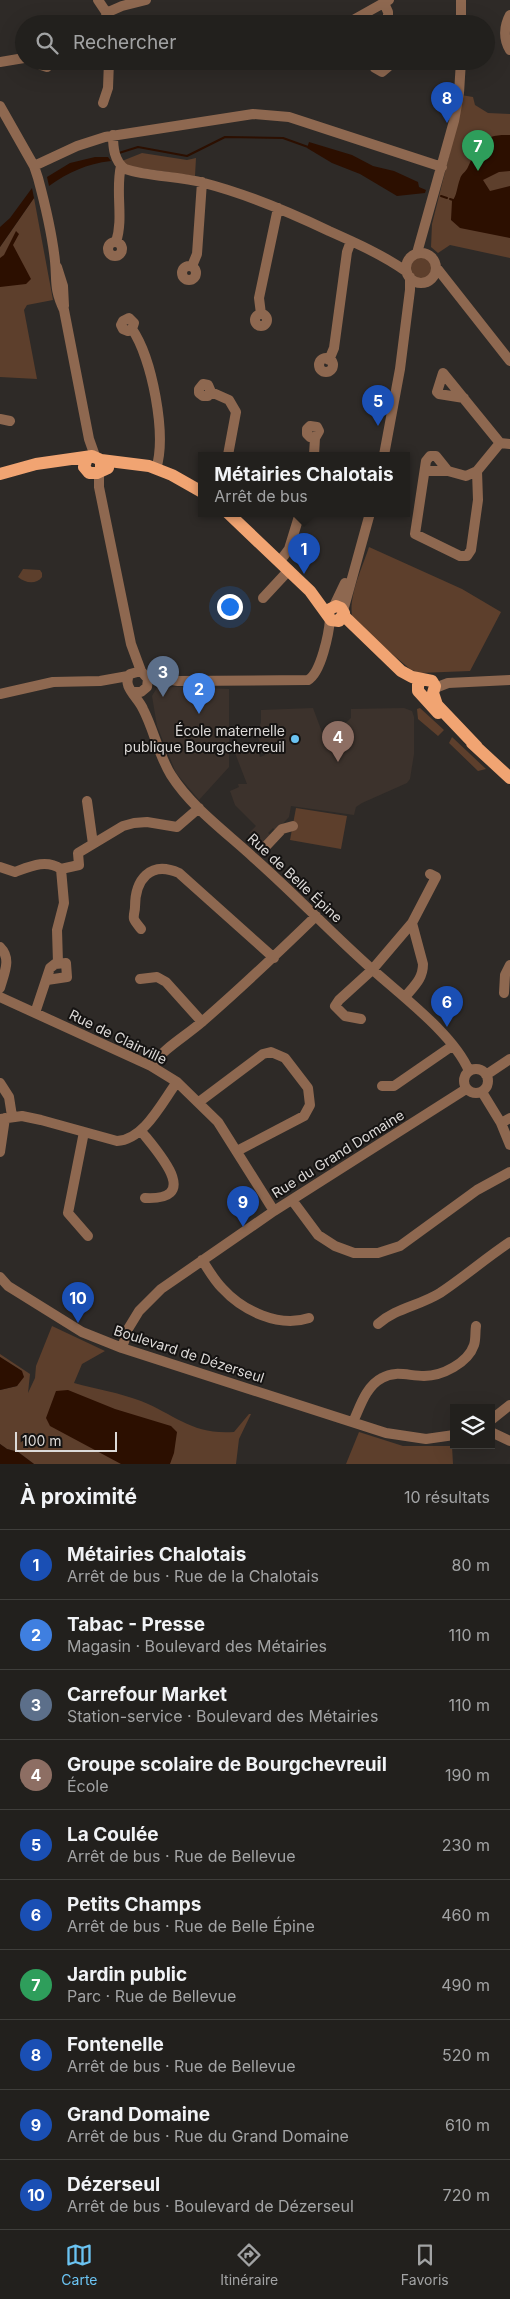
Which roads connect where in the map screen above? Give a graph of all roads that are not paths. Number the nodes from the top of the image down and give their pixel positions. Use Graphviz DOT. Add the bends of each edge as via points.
graph roads {
  1 [pos="98,0"];
  2 [pos="146,0"];
  3 [pos="462,0"];
  4 [pos="387,1"];
  5 [pos="106,13"];
  6 [pos="362,15"];
  7 [pos="388,15"];
  8 [pos="461,15"];
  9 [pos="510,15"];
  10 [pos="510,50"];
  11 [pos="15,60"];
  12 [pos="0,62"];
  13 [pos="109,70"];
  14 [pos="460,70"];
  15 [pos="103,103"];
  16 [pos="0,106"];
  17 [pos="112,135"];
  18 [pos="34,166"];
  19 [pos="121,166"];
  20 [pos="442,167"];
  21 [pos="202,182"];
  22 [pos="278,208"];
  23 [pos="351,241"];
  24 [pos="116,242"];
  25 [pos="419,254"];
  26 [pos="390,260"];
  27 [pos="192,266"];
  28 [pos="436,267"];
  29 [pos="408,275"];
  30 [pos="426,282"];
  31 [pos="451,285"];
  32 [pos="409,302"];
  33 [pos="261,314"];
  34 [pos="132,329"];
  35 [pos="330,360"];
  36 [pos="510,361"];
  37 [pos="211,392"];
  38 [pos="464,398"];
  39 [pos="315,438"];
  40 [pos="505,444"];
  41 [pos="229,452"];
  42 [pos="314,452"];
  43 [pos="385,452"];
  44 [pos="95,464"];
  45 [pos="156,469"];
  46 [pos="425,471"];
  47 [pos="448,471"];
  48 [pos="477,471"];
  49 [pos="0,474"];
  50 [pos="198,490"];
  51 [pos="232,517"];
  52 [pos="299,517"];
  53 [pos="369,517"];
  54 [pos="284,566"];
  55 [pos="263,598"];
  56 [pos="336,614"];
  57 [pos="131,644"];
  58 [pos="510,680"];
  59 [pos="145,681"];
  60 [pos="130,682"];
  61 [pos="427,688"];
  62 [pos="0,694"];
  63 [pos="145,712"];
  64 [pos="510,778"];
  65 [pos="87,801"];
  66 [pos="199,808"];
  67 [pos="292,826"];
  68 [pos="93,844"];
  69 [pos="267,845"];
  70 [pos="0,867"];
  71 [pos="61,868"];
  72 [pos="430,874"];
  73 [pos="316,916"];
  74 [pos="412,923"];
  75 [pos="141,929"];
  76 [pos="0,947"];
  77 [pos="274,958"];
  78 [pos="58,963"];
  79 [pos="510,965"];
  80 [pos="372,970"];
  81 [pos="140,979"];
  82 [pos="47,980"];
  83 [pos="0,988"];
  84 [pos="504,993"];
  85 [pos="0,997"];
  86 [pos="405,997"];
  87 [pos="35,1013"];
  88 [pos="361,1019"];
  89 [pos="202,1022"];
  90 [pos="452,1046"];
  91 [pos="510,1059"];
  92 [pos="151,1066"];
  93 [pos="469,1071"];
  94 [pos="486,1075"];
  95 [pos="177,1082"];
  96 [pos="0,1083"];
  97 [pos="382,1086"];
  98 [pos="466,1089"];
  99 [pos="482,1092"];
  100 [pos="200,1102"];
  101 [pos="6,1118"];
  102 [pos="505,1120"];
  103 [pos="142,1131"];
  104 [pos="84,1132"];
  105 [pos="510,1144"];
  106 [pos="237,1151"];
  107 [pos="0,1152"];
  108 [pos="510,1172"];
  109 [pos="145,1198"];
  110 [pos="292,1200"];
  111 [pos="274,1211"];
  112 [pos="88,1236"];
  113 [pos="510,1242"];
  114 [pos="202,1260"];
  115 [pos="0,1278"];
  116 [pos="309,1318"];
  117 [pos="378,1324"];
  118 [pos="476,1326"];
  119 [pos="122,1348"];
  120 [pos="510,1405"];
  121 [pos="495,1417"];
  122 [pos="353,1422"];
  123 [pos="495,1434"];
  124 [pos="450,1436"];
  125 [pos="510,1442"];
  1 -- 5 [label="street"];
  2 -- 5 [label="street"];
  3 -- 8 [label="street"];
  4 -- 6 [label="street"];
  4 -- 7 [label="street"];
  9 -- 10 [label="street" via="505,36"];
  11 -- 12 [label="street"];
  13 -- 15 [label="street"];
  14 -- 20 [label="street" via="457,105"];
  16 -- 18 [label="street, Rue de Belle Épine"];
  17 -- 18 [label="street" via="77,146"];
  17 -- 19 [label="street" via="113,150"];
  17 -- 20 [label="street" via="253,114 277,114"];
  18 -- 44 [label="street, Rue de Belle Épine" via="55,261 55,287 64,310 89,439 86,450"];
  19 -- 21 [label="street"];
  19 -- 24 [label="street" via="118,185 120,225"];
  20 -- 25 [label="street"];
  21 -- 22 [label="street"];
  21 -- 27 [label="street" via="197,254"];
  22 -- 23 [label="street"];
  22 -- 33 [label="street" via="259,298"];
  23 -- 26 [label="street"];
  23 -- 35 [label="street"];
  25 -- 26 [label="street"];
  25 -- 28 [label="street" via="433,259"];
  25 -- 29 [label="street" via="407,264"];
  26 -- 29 [label="street"];
  28 -- 30 [label="street" via="434,276"];
  28 -- 31 [label="street"];
  29 -- 30 [label="street" via="414,281"];
  29 -- 32 [label="street"];
  30 -- 31 [label="street"];
  30 -- 32 [label="street"];
  31 -- 36 [label="street"];
  32 -- 43 [label="street"];
  34 -- 45 [label="street" via="156,397 160,449"];
  37 -- 41 [label="street" via="229,400 236,412"];
  38 -- 40 [label="street"];
  39 -- 42 [label="street"];
  40 -- 48 [label="street"];
  44 -- 45 [label="main road" via="125,463"];
  44 -- 49 [label="main road" via="62,461"];
  44 -- 57 [label="street, Rue de Belle Épine"];
  45 -- 50 [label="main road"];
  46 -- 47 [label="street"];
  46 -- 47 [label="street" via="430,456 436,456"];
  46 -- 48 [label="street" via="415,534 460,556 467,556 471,550 478,500"];
  47 -- 48 [label="street" via="466,476"];
  51 -- 54 [label="main road"];
  52 -- 54 [label="street"];
  53 -- 56 [label="street"];
  54 -- 55 [label="street"];
  54 -- 56 [label="main road"];
  56 -- 59 [label="street" via="315,673 308,680"];
  56 -- 61 [label="main road" via="399,669"];
  57 -- 59 [label="street, Rue de Belle Épine"];
  57 -- 60 [label="street, Rue de Belle Épine"];
  58 -- 61 [label="street" via="468,680"];
  59 -- 60 [label="street"];
  59 -- 60 [label="street" via="142,692"];
  59 -- 63 [label="street, Rue de Belle Épine"];
  60 -- 62 [label="street" via="53,682"];
  60 -- 63 [label="street, Rue de Belle Épine"];
  61 -- 64 [label="main road" via="437,705"];
  63 -- 66 [label="street, Rue de Belle Épine" via="169,771"];
  65 -- 68 [label="street"];
  66 -- 68 [label="street" via="177,827 134,823"];
  66 -- 73 [label="street, Rue de Belle Épine"];
  67 -- 69 [label="street" via="282,829"];
  68 -- 71 [label="street" via="78,853 78,865"];
  70 -- 71 [label="street" via="15,872 49,863"];
  71 -- 78 [label="street" via="64,903 57,930"];
  72 -- 74 [label="street" via="436,877"];
  73 -- 77 [label="street"];
  73 -- 80 [label="street, Rue de Belle Épine"];
  74 -- 80 [label="street"];
  74 -- 86 [label="street" via="423,971"];
  75 -- 77 [label="street" via="134,919 139,882 148,873 169,868 179,873"];
  76 -- 83 [label="street" via="7,962"];
  77 -- 89 [label="street"];
  78 -- 82 [label="street" via="50,968"];
  78 -- 82 [label="street" via="66,962 67,978"];
  79 -- 84 [label="street" via="505,975"];
  80 -- 86 [label="street, Rue de Belle Épine"];
  80 -- 88 [label="street" via="335,1006 345,1016"];
  81 -- 89 [label="street" via="157,977 166,982"];
  82 -- 87 [label="street"];
  85 -- 87 [label="street, Rue de Clairville"];
  86 -- 90 [label="street, Rue de Belle Épine"];
  87 -- 92 [label="street, Rue de Clairville"];
  89 -- 92 [label="street"];
  90 -- 93 [label="street, Rue de Belle Épine"];
  90 -- 97 [label="street" via="394,1086"];
  91 -- 94 [label="street"];
  92 -- 95 [label="street, Rue de Clairville"];
  93 -- 94 [label="street" via="477,1069"];
  93 -- 98 [label="street" via="464,1080"];
  94 -- 99 [label="street" via="487,1086"];
  95 -- 100 [label="street, Rue de Clairville"];
  95 -- 103 [label="street"];
  96 -- 101 [label="street" via="9,1097"];
  98 -- 99 [label="street" via="474,1094"];
  98 -- 110 [label="street, Rue du Grand Domaine"];
  99 -- 102 [label="street"];
  100 -- 106 [label="street, Rue de Clairville"];
  100 -- 106 [label="street" via="263,1054 271,1052 285,1058 308,1088 310,1105 304,1116"];
  101 -- 104 [label="street" via="42,1120"];
  101 -- 107 [label="street"];
  102 -- 105 [label="street"];
  103 -- 104 [label="street" via="124,1141"];
  103 -- 109 [label="street" via="171,1169 174,1179 173,1188 167,1194"];
  104 -- 112 [label="street" via="68,1214"];
  106 -- 111 [label="street, Rue de Clairville"];
  108 -- 110 [label="street" via="477,1190 400,1246 378,1253 354,1253 335,1246 318,1235"];
  110 -- 111 [label="street, Rue du Grand Domaine"];
  111 -- 114 [label="street, Rue du Grand Domaine"];
  113 -- 117 [label="street" via="440,1293 413,1307 389,1314"];
  114 -- 116 [label="street" via="221,1288 241,1305 278,1320 297,1322"];
  114 -- 119 [label="street, Rue du Grand Domaine" via="161,1289 139,1311"];
  115 -- 119 [label="street, Boulevard de Dézerseul" via="69,1325"];
  118 -- 122 [label="street" via="474,1346 461,1363 425,1376 393,1373 380,1378 370,1387"];
  119 -- 122 [label="street, Boulevard de Dézerseul"];
  120 -- 121 [label="street"];
  122 -- 124 [label="street, Boulevard de Dézerseul" via="407,1438"];
  123 -- 125 [label="street"];
}
